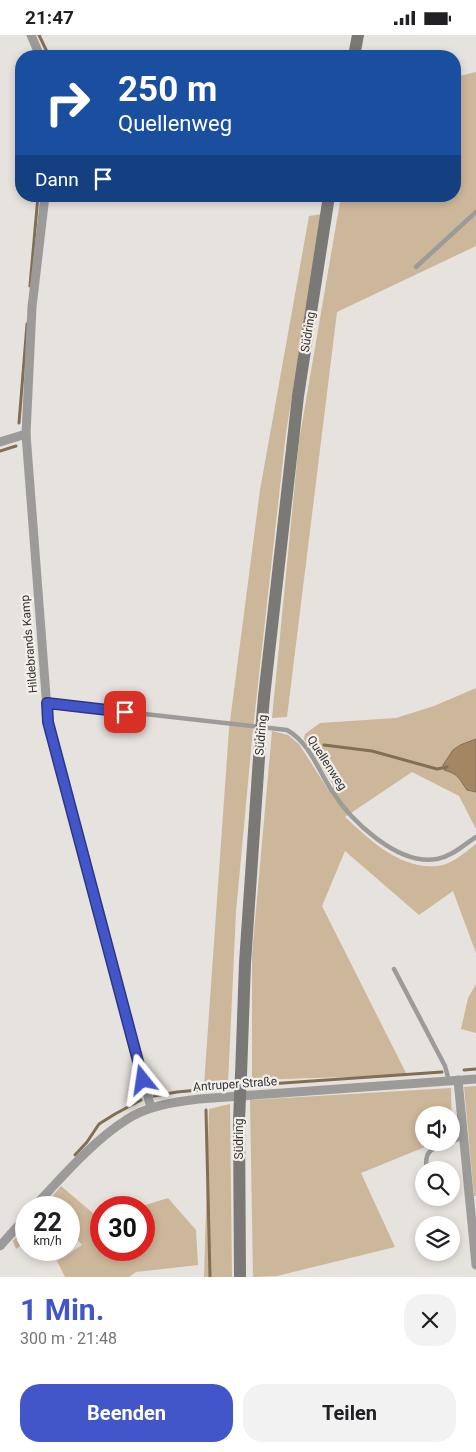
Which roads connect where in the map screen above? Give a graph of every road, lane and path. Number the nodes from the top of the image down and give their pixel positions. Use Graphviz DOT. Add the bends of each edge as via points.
graph roads {
  1 [pos="31,35"];
  2 [pos="358,35"];
  3 [pos="37,50"];
  4 [pos="355,50"];
  5 [pos="44,202"];
  6 [pos="328,202"];
  7 [pos="476,212"];
  8 [pos="416,267"];
  9 [pos="26,434"];
  10 [pos="0,442"];
  11 [pos="47,703"];
  12 [pos="476,837"];
  13 [pos="394,969"];
  14 [pos="476,1079"];
  15 [pos="454,1080"];
  16 [pos="151,1108"];
  17 [pos="464,1137"];
  18 [pos="460,1138"];
  19 [pos="44,1196"];
  20 [pos="15,1229"];
  21 [pos="0,1246"];
  22 [pos="476,1265"];
  23 [pos="240,1277"];
  1 -- 3 [label="street"];
  2 -- 4 [label="main road"];
  5 -- 9 [label="street, Hildebrands Kamp" via="32,307"];
  6 -- 23 [label="main road, Südring, bridge" via="298,396 260,743 240,1075"];
  7 -- 8 [label="lane"];
  9 -- 10 [label="street"];
  9 -- 11 [label="street, Hildebrands Kamp"];
  11 -- 12 [label="lane, Quellenweg" via="287,730 305,745 346,809 386,845 403,855 420,860 437,859 453,854"];
  11 -- 16 [label="street, Hildebrands Kamp" via="51,732"];
  13 -- 15 [label="lane"];
  14 -- 15 [label="street, Antruper Straße"];
  15 -- 16 [label="street, Antruper Straße" via="199,1099"];
  15 -- 17 [label="street"];
  16 -- 19 [label="street, Antruper Straße" via="126,1119 104,1136"];
  17 -- 18 [label="lane"];
  17 -- 22 [label="street"];
  20 -- 21 [label="street"];
}
